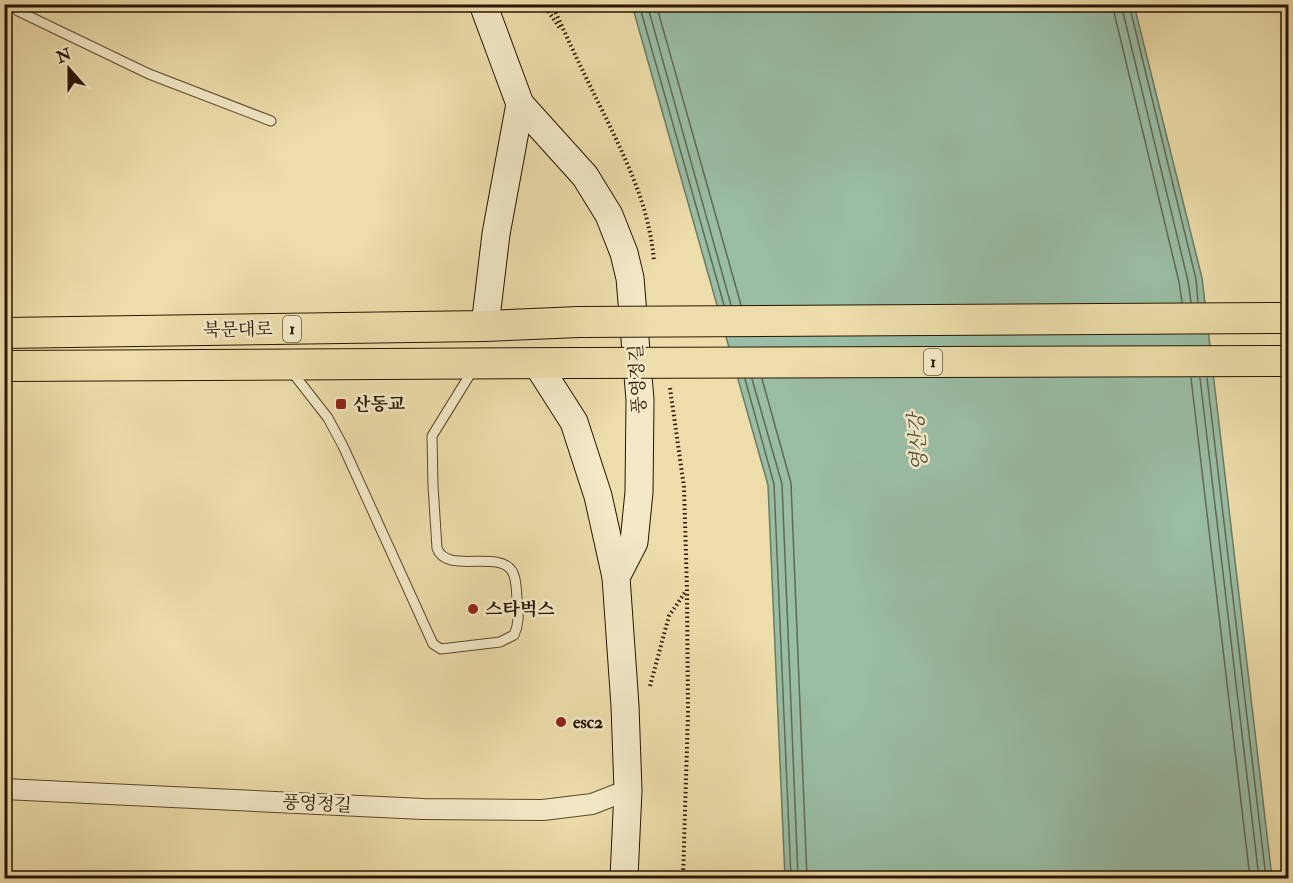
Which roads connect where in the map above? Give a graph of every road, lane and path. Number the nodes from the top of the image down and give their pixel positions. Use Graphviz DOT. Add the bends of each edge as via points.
graph roads {
  1 [pos="12,4"];
  2 [pos="483,4"];
  3 [pos="543,4"];
  4 [pos="565,34"];
  5 [pos="520,104"];
  6 [pos="271,121"];
  7 [pos="1288,318"];
  8 [pos="485,326"];
  9 [pos="4,333"];
  10 [pos="1288,361"];
  11 [pos="477,364"];
  12 [pos="537,364"];
  13 [pos="287,365"];
  14 [pos="4,366"];
  15 [pos="616,578"];
  16 [pos="687,590"];
  17 [pos="649,690"];
  18 [pos="4,789"];
  19 [pos="627,790"];
  20 [pos="624,879"];
  1 -- 6 [label="lane" via="18,11 149,74"];
  2 -- 5 [label="street, 풍영정길"];
  3 -- 4 [label="path"];
  5 -- 8 [label="street" via="495,243"];
  5 -- 15 [label="street, 풍영정길" via="585,176 609,215 630,278 640,400 639,492 634,542"];
  7 -- 8 [label="main road, 북문대로 / 1, bridge" via="579,322"];
  8 -- 9 [label="main road, 북문대로 / 1"];
  10 -- 12 [label="main road, 북문대로 / 1, bridge"];
  11 -- 12 [label="main road, 북문대로 / 1"];
  11 -- 13 [label="main road, 북문대로 / 1"];
  11 -- 13 [label="lane" via="432,436 437,548 455,561 499,562 510,568 519,620 514,635 500,642 441,649 433,644 356,470 328,418"];
  12 -- 15 [label="street" via="574,422 598,496"];
  13 -- 14 [label="main road, 북문대로 / 1"];
  15 -- 19 [label="street"];
  16 -- 17 [label="path" via="669,616"];
  18 -- 19 [label="street, 풍영정길" via="423,809 543,810 592,804"];
  19 -- 20 [label="street"];
}
